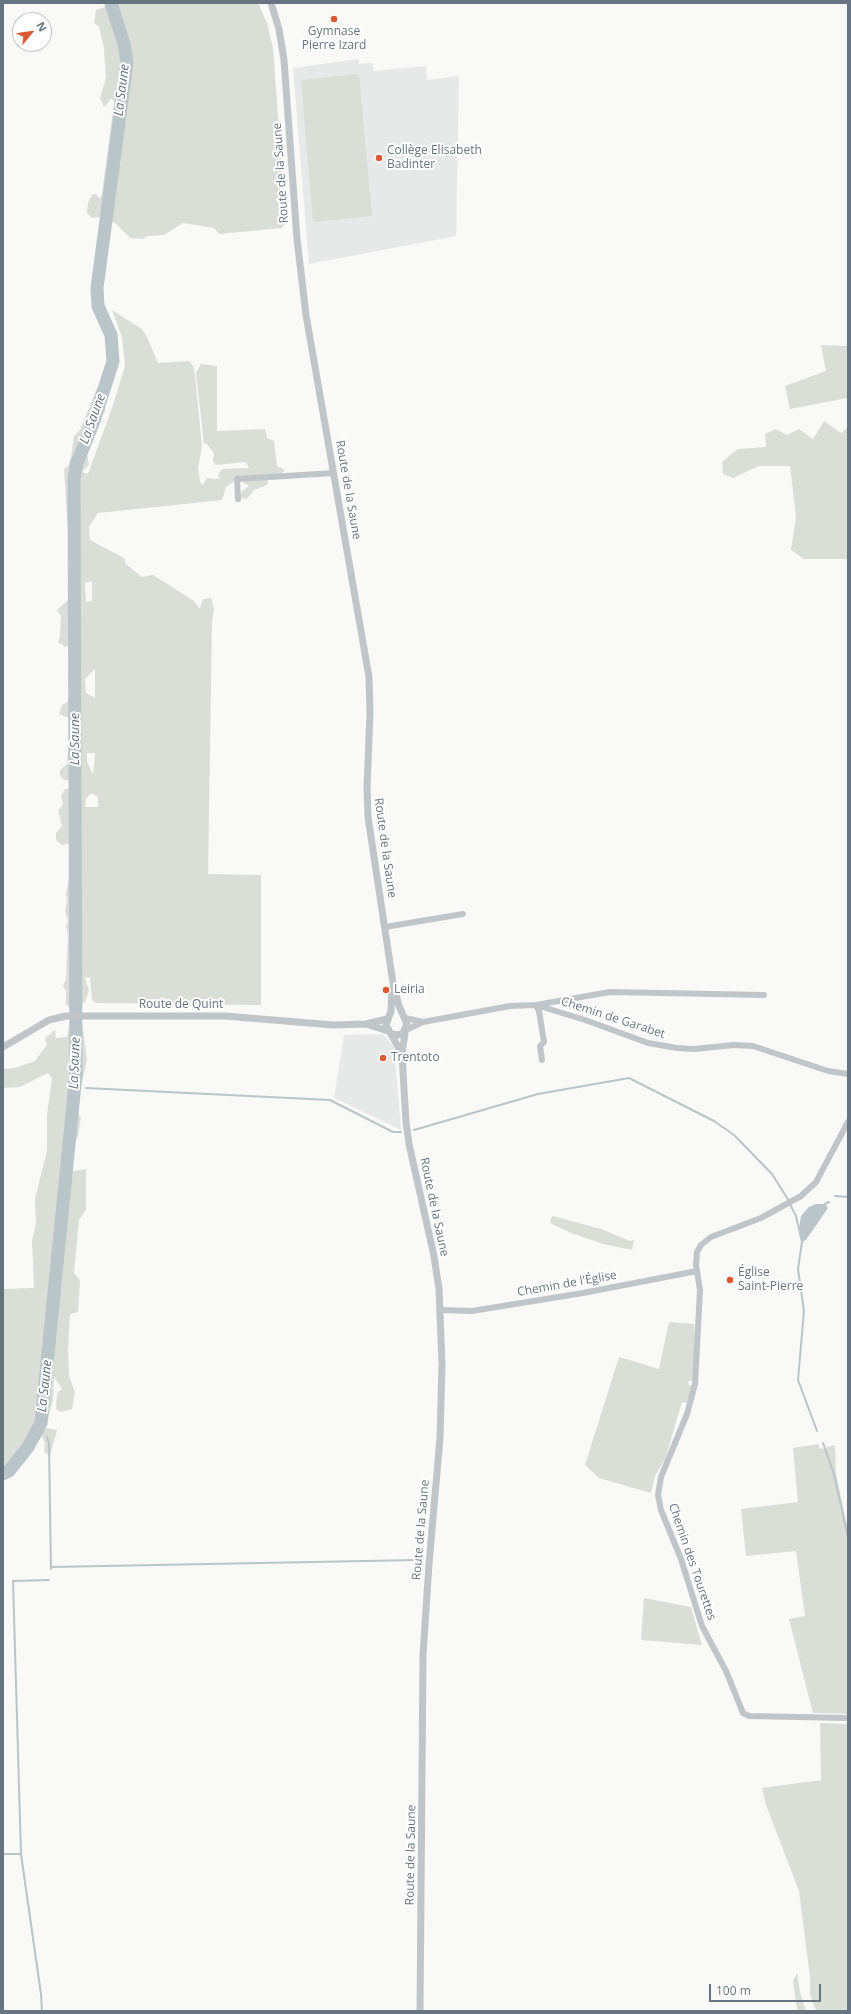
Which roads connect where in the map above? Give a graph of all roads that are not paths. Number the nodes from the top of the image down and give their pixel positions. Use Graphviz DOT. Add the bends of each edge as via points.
graph roads {
  1 [pos="271,3"];
  2 [pos="334,473"];
  3 [pos="238,498"];
  4 [pos="463,914"];
  5 [pos="385,927"];
  6 [pos="393,983"];
  7 [pos="764,995"];
  8 [pos="536,1005"];
  9 [pos="404,1017"];
  10 [pos="388,1018"];
  11 [pos="423,1022"];
  12 [pos="366,1024"];
  13 [pos="406,1031"];
  14 [pos="389,1032"];
  15 [pos="3,1047"];
  16 [pos="402,1055"];
  17 [pos="542,1060"];
  18 [pos="848,1074"];
  19 [pos="848,1122"];
  20 [pos="697,1271"];
  21 [pos="440,1310"];
  22 [pos="848,1718"];
  23 [pos="420,2011"];
  1 -- 2 [label="street, Route de la Saune" via="279,29 284,60 295,211 306,315"];
  2 -- 3 [label="street" via="237,479"];
  2 -- 5 [label="street, Route de la Saune" via="369,678 367,810"];
  4 -- 5 [label="street"];
  5 -- 6 [label="street, Route de la Saune"];
  6 -- 9 [label="street, Route de la Saune"];
  6 -- 10 [label="street, Route de la Saune"];
  7 -- 8 [label="street, Chemin de Garabet" via="610,992"];
  8 -- 11 [label="street, Chemin de Garabet" via="510,1006"];
  8 -- 17 [label="street" via="544,1042 540,1046"];
  8 -- 18 [label="street, Chemin de Garabet" via="648,1043 694,1049 734,1044 753,1046 828,1071"];
  9 -- 10 [label="street" via="394,1014"];
  9 -- 11 [label="street, Chemin de Garabet"];
  9 -- 13 [label="street"];
  10 -- 12 [label="street, Route de Quint"];
  10 -- 14 [label="street" via="386,1025"];
  11 -- 13 [label="street, Chemin de Garabet"];
  12 -- 14 [label="street, Route de Quint"];
  12 -- 15 [label="street, Route de Quint" via="323,1024 225,1016 66,1016 49,1020"];
  13 -- 14 [label="street" via="398,1035"];
  13 -- 16 [label="street, Route de la Saune"];
  14 -- 16 [label="street, Route de la Saune"];
  16 -- 21 [label="street, Route de la Saune" via="409,1144 434,1256"];
  19 -- 20 [label="street, Chemin des Tourettes" via="816,1182 801,1196 784,1206 705,1241 695,1258"];
  20 -- 21 [label="street, Chemin de l'Église" via="472,1311"];
  20 -- 22 [label="street, Chemin des Tourettes" via="700,1290 695,1384 685,1420 661,1477 658,1495 661,1510 681,1559 702,1626 726,1672 743,1713 750,1716"];
  21 -- 23 [label="street, Route de la Saune" via="442,1413 423,1655"];
}
